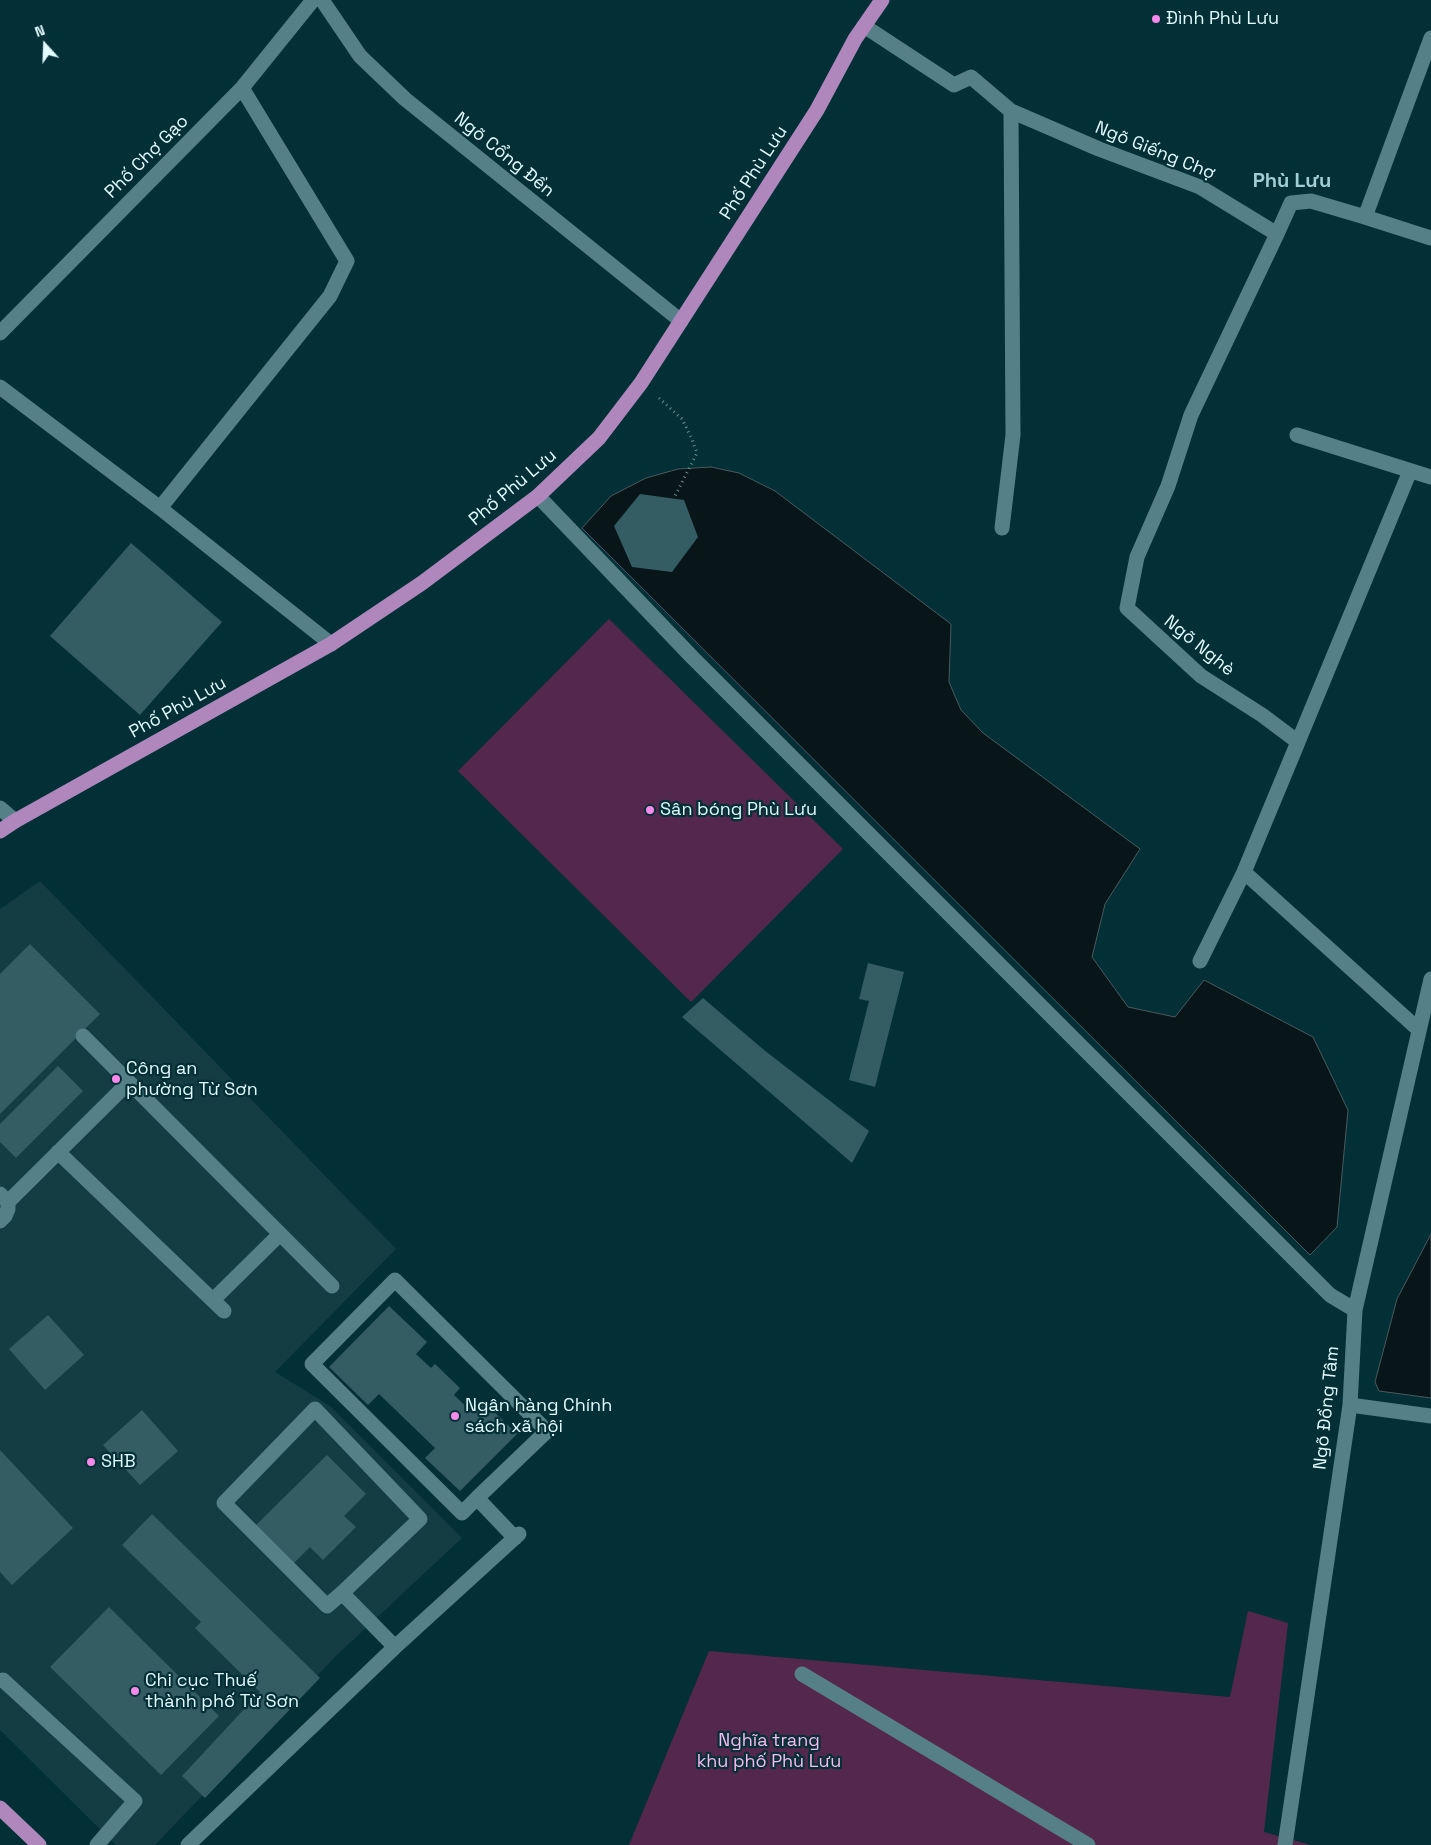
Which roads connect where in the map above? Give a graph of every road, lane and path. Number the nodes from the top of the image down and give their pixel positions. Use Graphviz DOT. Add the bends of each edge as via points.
graph roads {
  1 [pos="313,0"];
  2 [pos="322,0"];
  3 [pos="882,0"];
  4 [pos="864,26"];
  5 [pos="1431,38"];
  6 [pos="242,88"];
  7 [pos="1011,111"];
  8 [pos="1365,217"];
  9 [pos="1277,234"];
  10 [pos="1431,238"];
  11 [pos="681,321"];
  12 [pos="0,334"];
  13 [pos="642,383"];
  14 [pos="0,387"];
  15 [pos="1296,434"];
  16 [pos="1410,471"];
  17 [pos="1431,477"];
  18 [pos="538,496"];
  19 [pos="674,498"];
  20 [pos="160,508"];
  21 [pos="1002,528"];
  22 [pos="331,644"];
  23 [pos="1298,742"];
  24 [pos="0,808"];
  25 [pos="15,821"];
  26 [pos="0,831"];
  27 [pos="1244,872"];
  28 [pos="1200,960"];
  29 [pos="1431,979"];
  30 [pos="1419,1030"];
  31 [pos="83,1036"];
  32 [pos="129,1082"];
  33 [pos="58,1152"];
  34 [pos="4,1198"];
  35 [pos="0,1221"];
  36 [pos="280,1234"];
  37 [pos="332,1286"];
  38 [pos="1355,1310"];
  39 [pos="1350,1405"];
  40 [pos="1431,1416"];
  41 [pos="477,1498"];
  42 [pos="342,1593"];
  43 [pos="396,1647"];
  44 [pos="802,1674"];
  45 [pos="3,1680"];
  46 [pos="0,1808"];
  47 [pos="39,1845"];
  48 [pos="96,1845"];
  49 [pos="188,1845"];
  50 [pos="1088,1845"];
  51 [pos="1285,1845"];
  1 -- 6 [label="street, Phố Chợ Gạo"];
  2 -- 11 [label="street, Ngõ Cổng Đền" via="360,56 405,99"];
  3 -- 4 [label="main road, Phố Phù Lưu"];
  4 -- 7 [label="street, Ngõ Giếng Chợ" via="954,85 971,77"];
  4 -- 11 [label="main road, Phố Phù Lưu" via="817,110"];
  5 -- 8 [label="street"];
  6 -- 12 [label="street, Phố Chợ Gạo"];
  6 -- 20 [label="street" via="347,261 330,296"];
  7 -- 9 [label="street, Ngõ Giếng Chợ" via="1200,187"];
  7 -- 21 [label="street" via="1013,435"];
  8 -- 9 [label="street" via="1312,201 1292,203"];
  8 -- 10 [label="street"];
  9 -- 23 [label="street, Ngõ Nghè" via="1191,415 1168,486 1137,557 1127,608 1201,676 1262,714"];
  11 -- 13 [label="main road, Phố Phù Lưu"];
  13 -- 18 [label="main road, Phố Phù Lưu" via="599,438"];
  13 -- 19 [label="path" via="682,420 697,453"];
  14 -- 20 [label="street"];
  15 -- 16 [label="street"];
  16 -- 17 [label="street"];
  16 -- 23 [label="street"];
  18 -- 22 [label="main road, Phố Phù Lưu" via="422,584"];
  18 -- 38 [label="street" via="692,657 1330,1295"];
  20 -- 22 [label="street"];
  22 -- 25 [label="main road, Phố Phù Lưu"];
  23 -- 27 [label="street"];
  24 -- 25 [label="street"];
  25 -- 26 [label="main road, Phố Phù Lưu"];
  27 -- 28 [label="street"];
  27 -- 30 [label="street"];
  29 -- 30 [label="street, Ngõ Đồng Tâm"];
  30 -- 38 [label="street, Ngõ Đồng Tâm"];
  31 -- 32 [label="street"];
  32 -- 33 [label="street"];
  32 -- 36 [label="street"];
  33 -- 34 [label="street"];
  33 -- 36 [label="street" via="218,1306"];
  34 -- 35 [label="street" via="8,1210"];
  36 -- 37 [label="street"];
  38 -- 39 [label="street, Ngõ Đồng Tâm"];
  39 -- 40 [label="street"];
  39 -- 51 [label="street, Ngõ Đồng Tâm"];
  41 -- 41 [label="street" via="547,1431 395,1280 312,1364 462,1513"];
  41 -- 43 [label="street" via="517,1536"];
  42 -- 42 [label="street" via="420,1519 315,1409 224,1503 327,1606"];
  42 -- 43 [label="street"];
  43 -- 49 [label="street"];
  44 -- 50 [label="street"];
  45 -- 48 [label="street" via="135,1801"];
  46 -- 47 [label="main road"];
}
